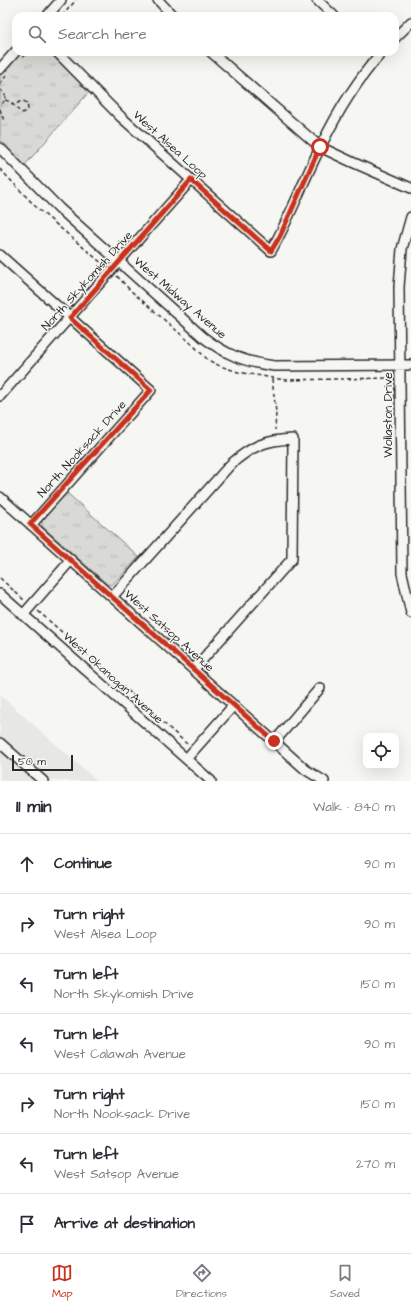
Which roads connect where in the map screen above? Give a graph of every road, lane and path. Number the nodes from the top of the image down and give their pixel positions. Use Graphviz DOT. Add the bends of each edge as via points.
graph roads {
  1 [pos="61,0"];
  2 [pos="76,0"];
  3 [pos="158,0"];
  4 [pos="317,0"];
  5 [pos="50,12"];
  6 [pos="66,12"];
  7 [pos="169,12"];
  8 [pos="330,12"];
  9 [pos="411,22"];
  10 [pos="399,34"];
  11 [pos="12,56"];
  12 [pos="61,56"];
  13 [pos="216,56"];
  14 [pos="376,56"];
  15 [pos="0,69"];
  16 [pos="0,88"];
  17 [pos="5,100"];
  18 [pos="0,106"];
  19 [pos="14,106"];
  20 [pos="0,109"];
  21 [pos="4,120"];
  22 [pos="320,147"];
  23 [pos="0,148"];
  24 [pos="0,168"];
  25 [pos="191,180"];
  26 [pos="411,188"];
  27 [pos="411,217"];
  28 [pos="0,255"];
  29 [pos="120,262"];
  30 [pos="111,272"];
  31 [pos="70,318"];
  32 [pos="411,365"];
  33 [pos="400,366"];
  34 [pos="272,378"];
  35 [pos="400,378"];
  36 [pos="0,396"];
  37 [pos="275,430"];
  38 [pos="0,497"];
  39 [pos="30,524"];
  40 [pos="71,560"];
  41 [pos="0,578"];
  42 [pos="0,594"];
  43 [pos="112,596"];
  44 [pos="410,602"];
  45 [pos="31,606"];
  46 [pos="411,613"];
  47 [pos="23,615"];
  48 [pos="194,669"];
  49 [pos="320,688"];
  50 [pos="234,705"];
  51 [pos="274,741"];
  52 [pos="0,742"];
  53 [pos="187,744"];
  54 [pos="186,759"];
  55 [pos="43,781"];
  56 [pos="211,781"];
  57 [pos="324,781"];
  1 -- 5 [label="street"];
  2 -- 6 [label="path"];
  3 -- 7 [label="street"];
  4 -- 8 [label="street"];
  9 -- 10 [label="street"];
  11 -- 15 [label="street"];
  12 -- 25 [label="street, West Alsea Loop" via="121,117"];
  13 -- 22 [label="street"];
  14 -- 22 [label="street" via="352,91"];
  16 -- 17 [label="path"];
  17 -- 18 [label="path"];
  17 -- 19 [label="path"];
  19 -- 19 [label="path" via="23,113 28,108 24,101"];
  20 -- 21 [label="path"];
  22 -- 25 [label="street, West Alsea Loop" via="271,251"];
  22 -- 26 [label="street"];
  23 -- 29 [label="street, West Midway Avenue" via="49,199"];
  24 -- 30 [label="path" via="37,208"];
  25 -- 29 [label="street, North Skykomish Drive"];
  27 -- 33 [label="street, Wollaston Drive" via="402,249 400,268"];
  28 -- 31 [label="street"];
  29 -- 30 [label="street, North Skykomish Drive"];
  29 -- 33 [label="street, West Midway Avenue" via="203,337 242,360 274,366"];
  30 -- 31 [label="street, North Skykomish Drive"];
  30 -- 34 [label="path" via="208,360 238,372"];
  31 -- 36 [label="street, North Skykomish Drive"];
  31 -- 39 [label="street, North Nooksack Drive" via="151,390"];
  32 -- 33 [label="street, West Midway Avenue"];
  33 -- 35 [label="street, Wollaston Drive"];
  34 -- 35 [label="path"];
  34 -- 37 [label="path" via="276,412"];
  35 -- 44 [label="street, Wollaston Drive" via="402,573"];
  38 -- 39 [label="street, West Satsop Avenue"];
  39 -- 40 [label="street, West Satsop Avenue"];
  40 -- 43 [label="street, West Satsop Avenue"];
  40 -- 45 [label="street"];
  41 -- 45 [label="path"];
  42 -- 47 [label="street, West Okanogan Avenue"];
  43 -- 48 [label="street, West Satsop Avenue"];
  43 -- 48 [label="street" via="231,464 243,454 266,442 293,439 292,559"];
  44 -- 46 [label="street, Wollaston Drive"];
  45 -- 47 [label="street"];
  45 -- 53 [label="path"];
  47 -- 54 [label="street, West Okanogan Avenue"];
  48 -- 50 [label="street, West Satsop Avenue"];
  49 -- 51 [label="street"];
  50 -- 51 [label="street, West Satsop Avenue"];
  50 -- 54 [label="street"];
  51 -- 57 [label="street, West Satsop Avenue" via="306,770"];
  52 -- 55 [label="street"];
  54 -- 56 [label="street, West Okanogan Avenue"];
}
